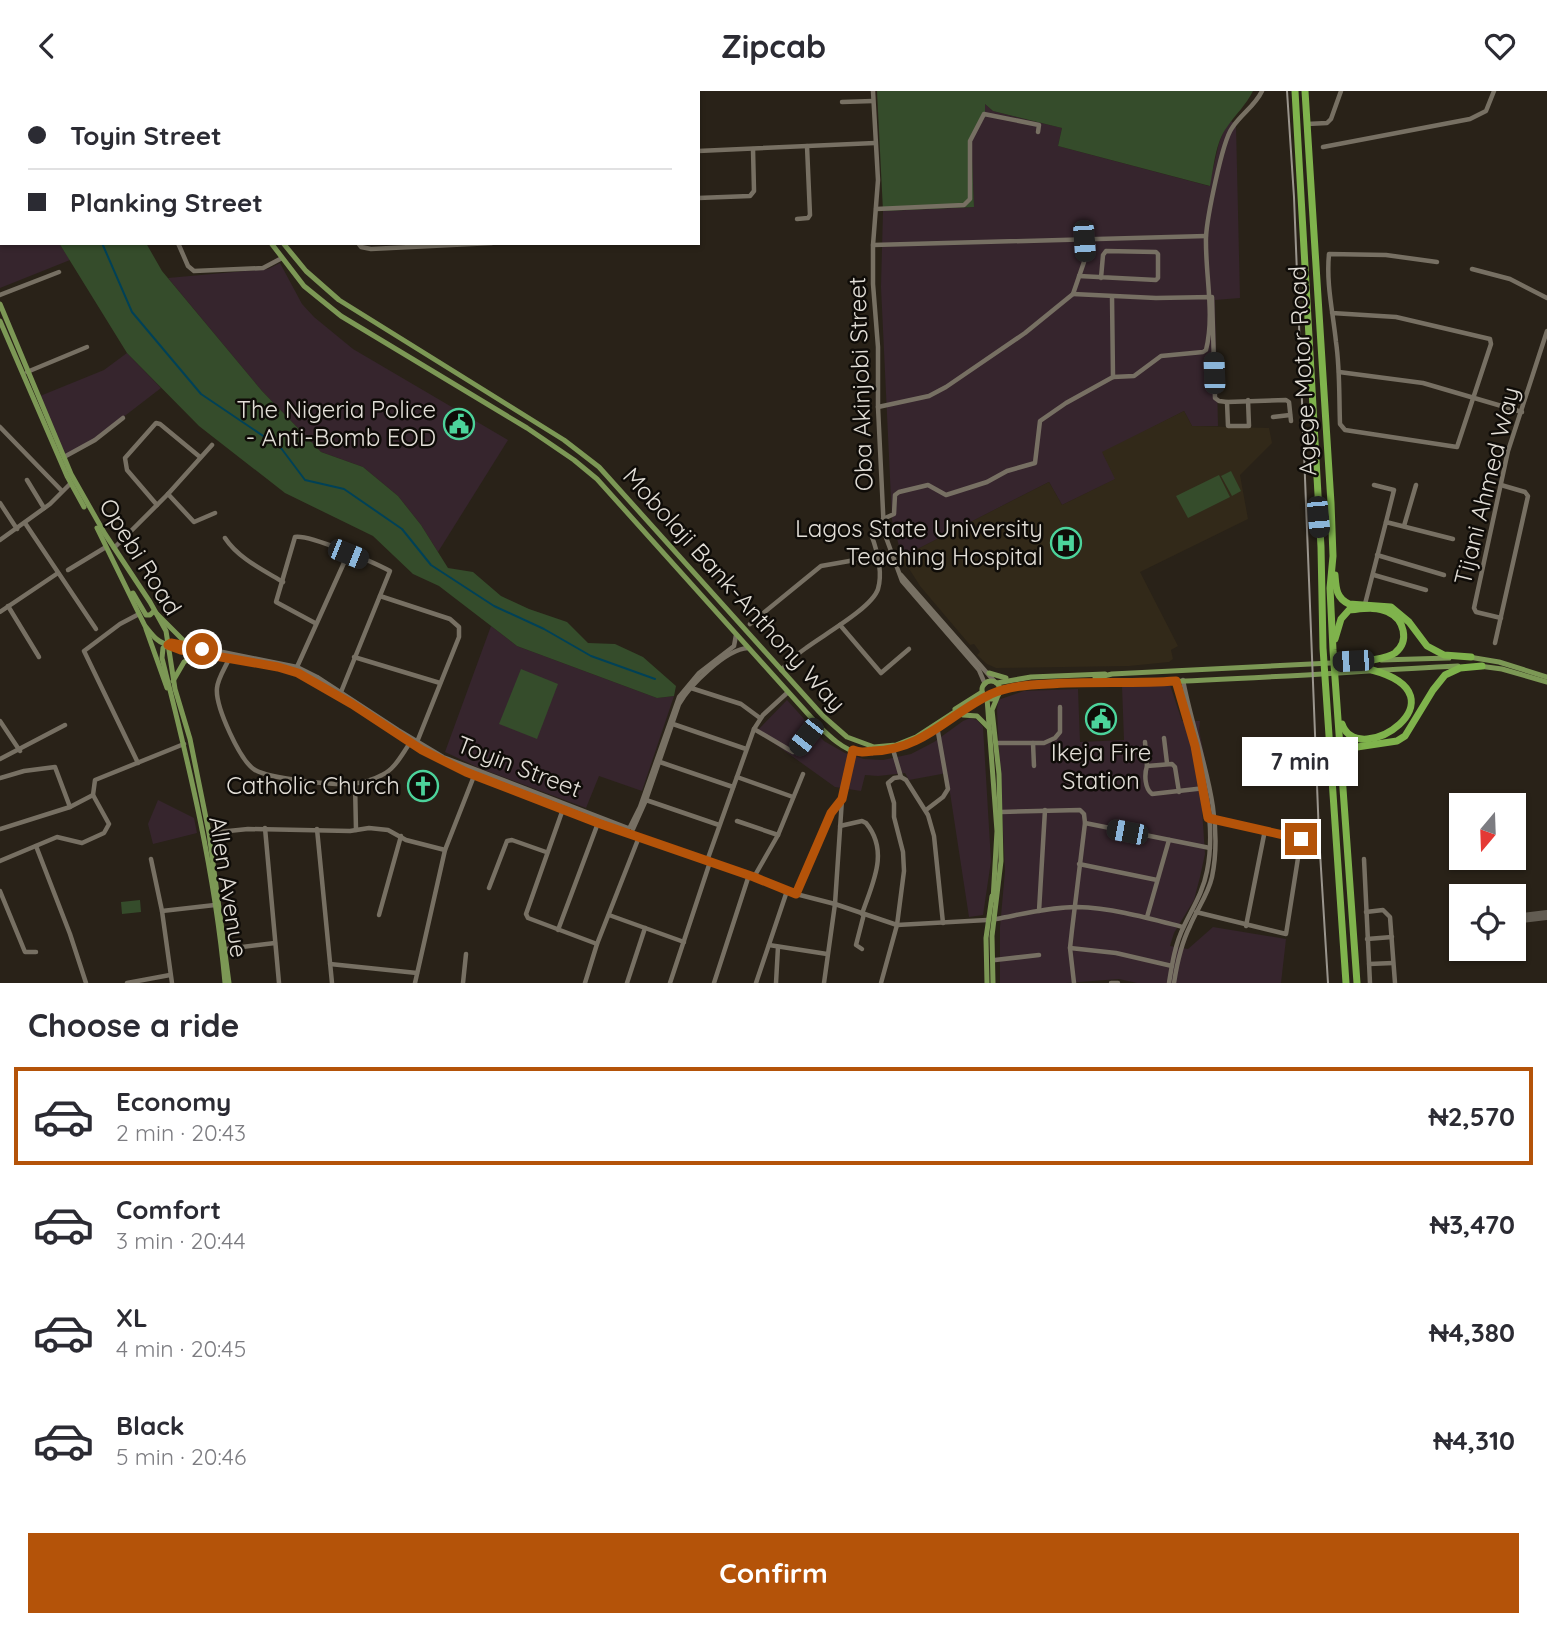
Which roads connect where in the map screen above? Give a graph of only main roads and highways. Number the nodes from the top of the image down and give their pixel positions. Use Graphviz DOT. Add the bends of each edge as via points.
graph roads {
  1 [pos="1295,91"];
  2 [pos="1305,91"];
  3 [pos="272,245"];
  4 [pos="285,245"];
  5 [pos="1306,278"];
  6 [pos="1318,278"];
  7 [pos="0,304"];
  8 [pos="0,321"];
  9 [pos="395,336"];
  10 [pos="389,347"];
  11 [pos="415,349"];
  12 [pos="410,358"];
  13 [pos="110,547"];
  14 [pos="1333,556"];
  15 [pos="130,591"];
  16 [pos="1349,607"];
  17 [pos="1331,608"];
  18 [pos="155,611"];
  19 [pos="736,619"];
  20 [pos="728,625"];
  21 [pos="145,626"];
  22 [pos="168,645"];
  23 [pos="188,645"];
  24 [pos="1333,650"];
  25 [pos="196,654"];
  26 [pos="1471,657"];
  27 [pos="1368,661"];
  28 [pos="1482,666"];
  29 [pos="1372,670"];
  30 [pos="989,673"];
  31 [pos="1112,674"];
  32 [pos="1031,677"];
  33 [pos="1547,677"];
  34 [pos="1012,679"];
  35 [pos="1100,680"];
  36 [pos="173,681"];
  37 [pos="1547,682"];
  38 [pos="996,683"];
  39 [pos="1112,683"];
  40 [pos="1032,688"];
  41 [pos="170,692"];
  42 [pos="998,695"];
  43 [pos="985,696"];
  44 [pos="1338,709"];
  45 [pos="950,712"];
  46 [pos="963,715"];
  47 [pos="956,719"];
  48 [pos="989,729"];
  49 [pos="872,748"];
  50 [pos="863,753"];
  51 [pos="1341,758"];
  52 [pos="996,876"];
  53 [pos="1000,882"];
  54 [pos="993,910"];
  55 [pos="986,960"];
  56 [pos="995,960"];
  57 [pos="227,983"];
  58 [pos="992,983"];
  59 [pos="1346,983"];
  60 [pos="1357,983"];
  1 -- 5 [label="highway, Agege Motor Road"];
  2 -- 6 [label="highway, Agege Motor Road"];
  3 -- 10 [label="main road, Mobolaji Bank-Anthony Way" via="304,286"];
  4 -- 9 [label="main road, Mobolaji Bank-Anthony Way" via="324,288"];
  5 -- 6 [label="highway"];
  5 -- 59 [label="highway, Agege Motor Road" via="1323,648"];
  6 -- 14 [label="highway, Agege Motor Road"];
  7 -- 13 [label="main road, Opebi Road" via="64,457"];
  8 -- 13 [label="main road, Opebi Road" via="70,484"];
  9 -- 10 [label="main road" via="401,345"];
  9 -- 11 [label="main road, Mobolaji Bank-Anthony Way"];
  10 -- 12 [label="main road, Mobolaji Bank-Anthony Way"];
  11 -- 12 [label="main road" via="402,348"];
  11 -- 19 [label="main road, Mobolaji Bank-Anthony Way" via="590,460"];
  12 -- 20 [label="main road, Mobolaji Bank-Anthony Way" via="587,470"];
  13 -- 15 [label="main road, Opebi Road"];
  13 -- 18 [label="main road, Opebi Road"];
  14 -- 16 [label="highway" via="1336,593"];
  14 -- 17 [label="highway, Agege Motor Road"];
  15 -- 18 [label="main road" via="146,615"];
  15 -- 21 [label="main road, Opebi Road"];
  16 -- 17 [label="highway"];
  16 -- 24 [label="highway"];
  16 -- 26 [label="highway" via="1391,607 1426,646 1444,655"];
  16 -- 27 [label="highway" via="1387,610 1402,625 1405,636 1395,653"];
  17 -- 24 [label="highway, Agege Motor Road"];
  18 -- 22 [label="main road, Opebi Road"];
  18 -- 23 [label="main road"];
  19 -- 20 [label="main road"];
  19 -- 49 [label="main road, Mobolaji Bank-Anthony Way" via="834,727"];
  20 -- 50 [label="main road, Mobolaji Bank-Anthony Way" via="817,724 835,740"];
  21 -- 22 [label="main road, Opebi Road"];
  21 -- 41 [label="main road"];
  22 -- 36 [label="main road, Allen Avenue"];
  22 -- 41 [label="main road, Allen Avenue" via="162,658"];
  24 -- 44 [label="highway, Agege Motor Road"];
  25 -- 36 [label="main road" via="184,662"];
  26 -- 27 [label="main road, Mobolaji Bank-Anthony Way"];
  26 -- 33 [label="main road, Mobolaji Bank-Anthony Way"];
  27 -- 31 [label="main road, Mobolaji Bank-Anthony Way"];
  28 -- 29 [label="main road, Mobolaji Bank-Anthony Way"];
  28 -- 37 [label="main road, Mobolaji Bank-Anthony Way"];
  28 -- 51 [label="highway" via="1445,675 1405,736 1357,747"];
  29 -- 39 [label="main road, Mobolaji Bank-Anthony Way"];
  29 -- 44 [label="highway" via="1390,675 1407,689 1410,707 1399,727 1378,737 1355,738 1344,730"];
  30 -- 34 [label="main road"];
  31 -- 32 [label="main road"];
  31 -- 35 [label="main road, Mobolaji Bank-Anthony Way"];
  32 -- 34 [label="main road"];
  32 -- 40 [label="main road"];
  34 -- 38 [label="main road"];
  35 -- 39 [label="main road, Mobolaji Bank-Anthony Way"];
  35 -- 49 [label="main road, Mobolaji Bank-Anthony Way" via="1007,688 912,744 897,750"];
  36 -- 57 [label="main road, Allen Avenue" via="209,833"];
  38 -- 42 [label="main road"];
  38 -- 43 [label="main road" via="985,684"];
  39 -- 40 [label="main road"];
  40 -- 42 [label="main road"];
  41 -- 57 [label="main road, Allen Avenue" via="185,744"];
  42 -- 43 [label="main road"];
  42 -- 53 [label="main road" via="992,710"];
  43 -- 45 [label="main road"];
  43 -- 46 [label="main road"];
  43 -- 48 [label="main road"];
  44 -- 51 [label="highway, Agege Motor Road"];
  45 -- 47 [label="main road" via="956,712"];
  45 -- 49 [label="main road" via="909,738"];
  46 -- 47 [label="main road"];
  46 -- 48 [label="main road" via="977,716"];
  47 -- 50 [label="main road" via="894,753"];
  48 -- 52 [label="main road"];
  49 -- 50 [label="main road, Mobolaji Bank-Anthony Way"];
  51 -- 60 [label="highway, Agege Motor Road"];
  52 -- 54 [label="main road"];
  52 -- 55 [label="main road" via="987,920"];
  53 -- 54 [label="main road"];
  53 -- 56 [label="main road"];
  54 -- 58 [label="main road" via="989,937"];
  55 -- 56 [label="main road" via="991,964"];
  55 -- 58 [label="main road"];
  56 -- 58 [label="main road"];
}
